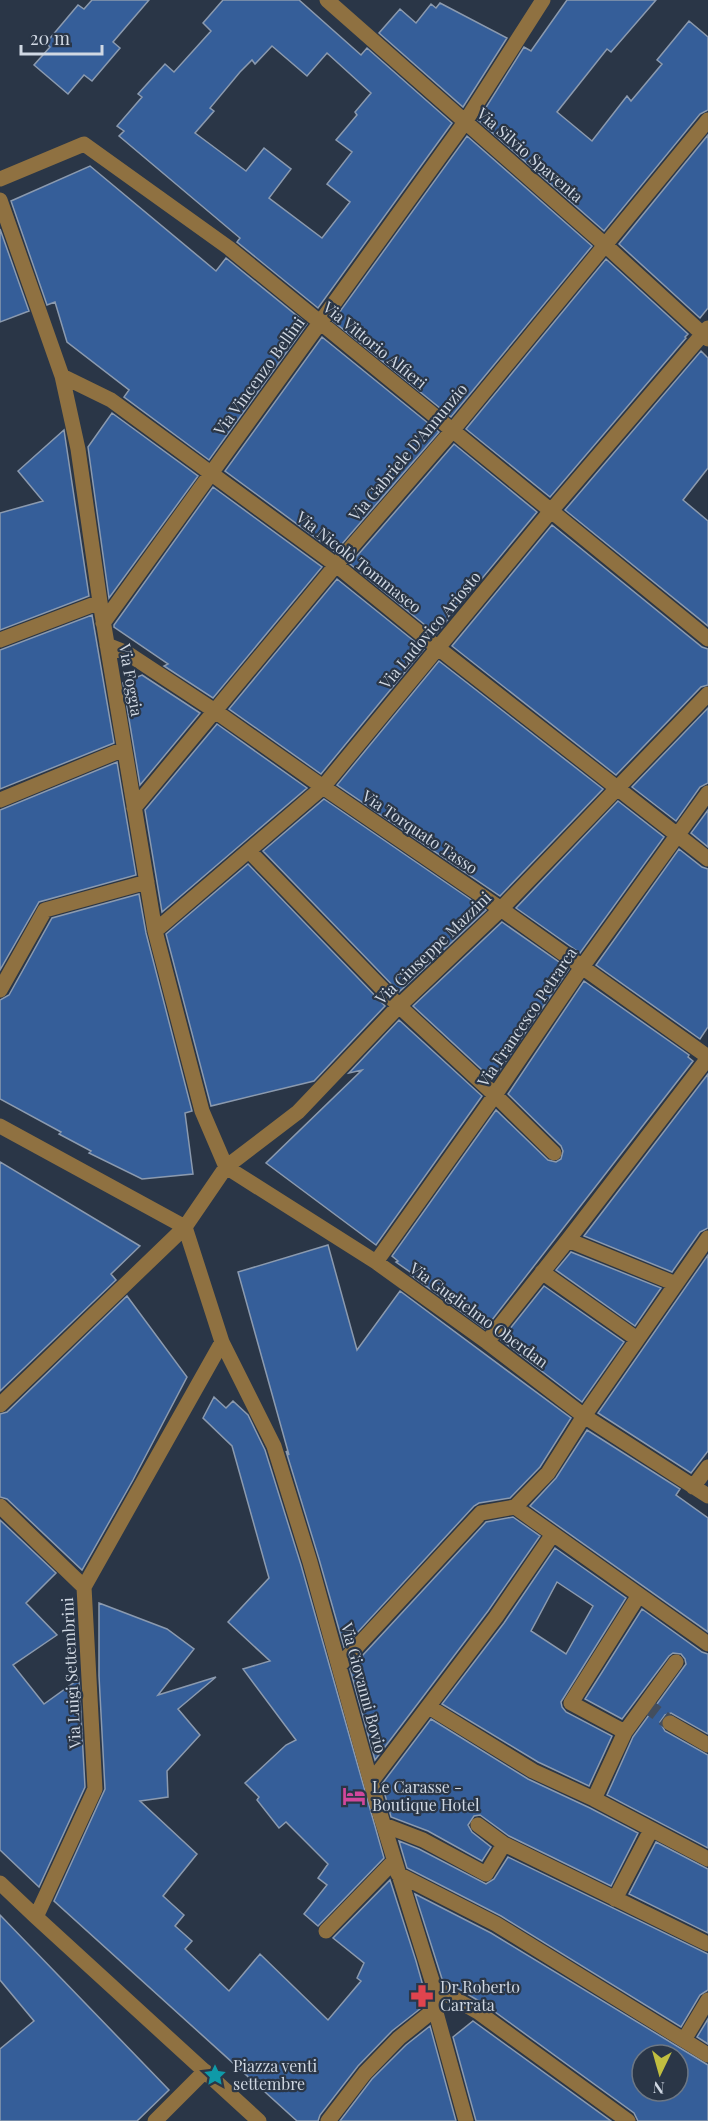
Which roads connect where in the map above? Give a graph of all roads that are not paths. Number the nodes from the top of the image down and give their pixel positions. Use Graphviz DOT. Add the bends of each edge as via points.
graph roads {
  1 [pos="327,0"];
  2 [pos="543,0"];
  3 [pos="708,120"];
  4 [pos="465,122"];
  5 [pos="0,179"];
  6 [pos="0,200"];
  7 [pos="604,244"];
  8 [pos="320,324"];
  9 [pos="706,334"];
  10 [pos="62,376"];
  11 [pos="452,431"];
  12 [pos="210,472"];
  13 [pos="550,512"];
  14 [pos="336,565"];
  15 [pos="100,602"];
  16 [pos="103,622"];
  17 [pos="708,639"];
  18 [pos="0,640"];
  19 [pos="107,645"];
  20 [pos="438,648"];
  21 [pos="708,694"];
  22 [pos="215,711"];
  23 [pos="124,749"];
  24 [pos="323,787"];
  25 [pos="616,787"];
  26 [pos="708,793"];
  27 [pos="0,800"];
  28 [pos="134,808"];
  29 [pos="679,835"];
  30 [pos="249,851"];
  31 [pos="708,859"];
  32 [pos="147,882"];
  33 [pos="501,909"];
  34 [pos="155,931"];
  35 [pos="582,967"];
  36 [pos="0,990"];
  37 [pos="399,1006"];
  38 [pos="708,1057"];
  39 [pos="495,1095"];
  40 [pos="0,1126"];
  41 [pos="554,1153"];
  42 [pos="226,1167"];
  43 [pos="185,1227"];
  44 [pos="708,1238"];
  45 [pos="568,1240"];
  46 [pos="376,1262"];
  47 [pos="542,1272"];
  48 [pos="676,1284"];
  49 [pos="637,1339"];
  50 [pos="222,1342"];
  51 [pos="487,1342"];
  52 [pos="0,1405"];
  53 [pos="584,1416"];
  54 [pos="708,1467"];
  55 [pos="693,1486"];
  56 [pos="708,1497"];
  57 [pos="0,1506"];
  58 [pos="515,1507"];
  59 [pos="553,1534"];
  60 [pos="84,1587"];
  61 [pos="639,1595"];
  62 [pos="708,1644"];
  63 [pos="676,1662"];
  64 [pos="339,1666"];
  65 [pos="429,1707"];
  66 [pos="670,1723"];
  67 [pos="625,1732"];
  68 [pos="708,1745"];
  69 [pos="371,1782"];
  70 [pos="594,1799"];
  71 [pos="478,1825"];
  72 [pos="384,1826"];
  73 [pos="651,1830"];
  74 [pos="504,1844"];
  75 [pos="708,1859"];
  76 [pos="396,1868"];
  77 [pos="0,1882"];
  78 [pos="615,1899"];
  79 [pos="36,1917"];
  80 [pos="326,1931"];
  81 [pos="708,1944"];
  82 [pos="434,1987"];
  83 [pos="708,2001"];
  84 [pos="435,2009"];
  85 [pos="684,2040"];
  86 [pos="708,2055"];
  87 [pos="205,2071"];
  88 [pos="155,2121"];
  89 [pos="258,2121"];
  90 [pos="328,2121"];
  91 [pos="466,2121"];
  92 [pos="628,2121"];
  1 -- 4 [label="street, Via Silvio Spaventa"];
  2 -- 4 [label="street, Via Vincenzo Bellini"];
  3 -- 7 [label="street, Via Gabriele D'Annunzio"];
  4 -- 7 [label="street, Via Silvio Spaventa"];
  4 -- 8 [label="street, Via Vincenzo Bellini"];
  5 -- 8 [label="street, Via Vittorio Alfieri" via="84,144 229,248"];
  6 -- 10 [label="street, Via Foggia"];
  7 -- 9 [label="street, Via Silvio Spaventa"];
  7 -- 11 [label="street, Via Gabriele D'Annunzio"];
  8 -- 11 [label="street, Via Vittorio Alfieri"];
  8 -- 12 [label="street, Via Vincenzo Bellini"];
  9 -- 13 [label="street, Via Ludovico Ariosto"];
  10 -- 12 [label="street, Via Nicolò Tommaseo" via="111,400"];
  10 -- 15 [label="street, Via Foggia" via="78,449"];
  11 -- 13 [label="street, Via Vittorio Alfieri"];
  11 -- 14 [label="street, Via Gabriele D'Annunzio"];
  12 -- 14 [label="street, Via Nicolò Tommaseo"];
  12 -- 16 [label="street, Via Vincenzo Bellini"];
  13 -- 17 [label="street, Via Vittorio Alfieri"];
  13 -- 20 [label="street, Via Ludovico Ariosto"];
  14 -- 20 [label="street, Via Nicolò Tommaseo"];
  14 -- 22 [label="street, Via Gabriele D'Annunzio"];
  15 -- 16 [label="street, Via Foggia"];
  15 -- 18 [label="street"];
  16 -- 19 [label="street, Via Foggia"];
  19 -- 22 [label="street, Via Torquato Tasso" via="127,653"];
  19 -- 23 [label="street, Via Foggia"];
  20 -- 24 [label="street, Via Ludovico Ariosto"];
  20 -- 25 [label="street, Via Nicolò Tommaseo"];
  21 -- 25 [label="street, Via Giuseppe Mazzini"];
  22 -- 24 [label="street, Via Torquato Tasso"];
  22 -- 28 [label="street, Via Gabriele D'Annunzio"];
  23 -- 27 [label="street"];
  23 -- 28 [label="street, Via Foggia"];
  24 -- 30 [label="street, Via Ludovico Ariosto"];
  24 -- 33 [label="street, Via Torquato Tasso"];
  25 -- 29 [label="street, Via Nicolò Tommaseo"];
  25 -- 33 [label="street, Via Giuseppe Mazzini"];
  26 -- 29 [label="street, Via Francesco Petrarca"];
  28 -- 32 [label="street, Via Foggia"];
  29 -- 31 [label="street, Via Nicolò Tommaseo"];
  29 -- 35 [label="street, Via Francesco Petrarca"];
  30 -- 34 [label="street, Via Ludovico Ariosto"];
  30 -- 37 [label="street"];
  32 -- 34 [label="street, Via Foggia"];
  32 -- 36 [label="street" via="45,910"];
  33 -- 35 [label="street, Via Torquato Tasso"];
  33 -- 37 [label="street, Via Giuseppe Mazzini"];
  34 -- 42 [label="street, Via Foggia" via="202,1111"];
  35 -- 38 [label="street, Via Torquato Tasso"];
  35 -- 39 [label="street, Via Francesco Petrarca"];
  37 -- 39 [label="street"];
  37 -- 42 [label="street, Via Giuseppe Mazzini" via="298,1112"];
  38 -- 45 [label="street"];
  39 -- 41 [label="street"];
  39 -- 46 [label="street, Via Francesco Petrarca"];
  40 -- 43 [label="street"];
  42 -- 43 [label="street, Via Giuseppe Mazzini"];
  42 -- 46 [label="street, Via Guglielmo Oberdan"];
  43 -- 50 [label="street, Via Giovanni Bovio"];
  43 -- 52 [label="street, Via Giuseppe Mazzini"];
  44 -- 48 [label="street"];
  45 -- 47 [label="street"];
  45 -- 48 [label="street"];
  46 -- 51 [label="street, Via Guglielmo Oberdan"];
  47 -- 49 [label="street"];
  47 -- 51 [label="street"];
  48 -- 49 [label="street"];
  49 -- 53 [label="street"];
  50 -- 60 [label="street, Via Luigi Settembrini"];
  50 -- 64 [label="street, Via Giovanni Bovio" via="274,1446"];
  51 -- 53 [label="street, Via Guglielmo Oberdan"];
  53 -- 55 [label="street, Via Guglielmo Oberdan"];
  53 -- 58 [label="street" via="548,1473"];
  54 -- 55 [label="street"];
  55 -- 56 [label="street, Via Guglielmo Oberdan"];
  57 -- 60 [label="street"];
  58 -- 59 [label="street"];
  58 -- 64 [label="street" via="481,1513"];
  59 -- 61 [label="street"];
  59 -- 65 [label="street"];
  60 -- 79 [label="street, Via Luigi Settembrini" via="95,1789"];
  61 -- 62 [label="street"];
  61 -- 67 [label="street" via="571,1703"];
  63 -- 67 [label="street"];
  64 -- 69 [label="street, Via Giovanni Bovio"];
  65 -- 69 [label="street"];
  65 -- 70 [label="street" via="534,1771"];
  66 -- 68 [label="street"];
  67 -- 70 [label="street"];
  69 -- 72 [label="street, Via Giovanni Bovio"];
  70 -- 73 [label="street"];
  71 -- 74 [label="street"];
  72 -- 74 [label="street" via="423,1840 486,1874"];
  72 -- 76 [label="street, Via Giovanni Bovio"];
  73 -- 75 [label="street"];
  73 -- 78 [label="street"];
  74 -- 78 [label="street"];
  76 -- 80 [label="street"];
  76 -- 82 [label="street, Via Giovanni Bovio"];
  76 -- 85 [label="street" via="496,1924"];
  77 -- 79 [label="street"];
  78 -- 81 [label="street"];
  79 -- 87 [label="street"];
  82 -- 84 [label="street, Via Giovanni Bovio"];
  82 -- 92 [label="street" via="478,2012"];
  83 -- 85 [label="street"];
  84 -- 90 [label="street" via="365,2073"];
  84 -- 91 [label="street, Via Giovanni Bovio"];
  85 -- 86 [label="street"];
  87 -- 88 [label="street"];
  87 -- 89 [label="street"];
}
